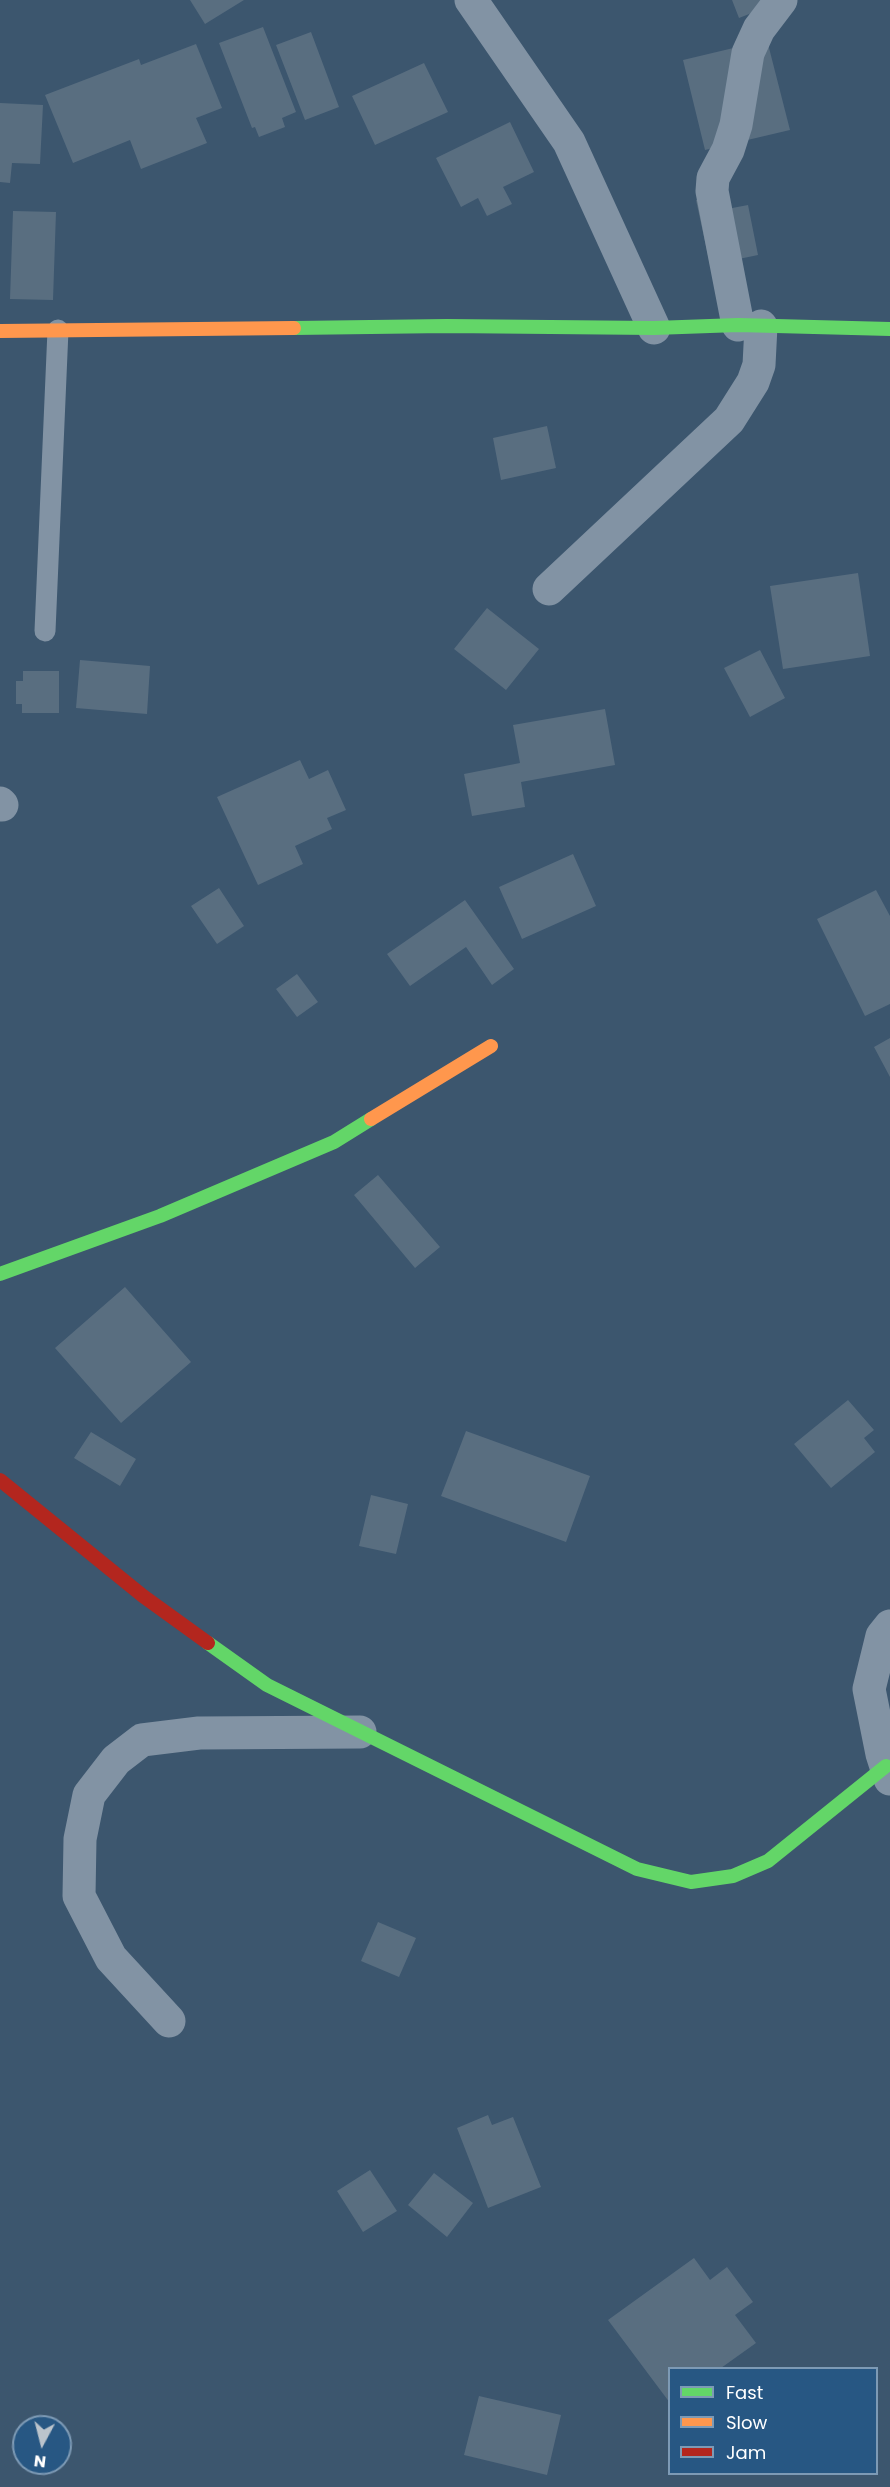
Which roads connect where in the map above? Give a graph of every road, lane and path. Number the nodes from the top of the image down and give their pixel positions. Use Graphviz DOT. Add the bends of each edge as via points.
graph roads {
  1 [pos="471,0"];
  2 [pos="780,0"];
  3 [pos="749,325"];
  4 [pos="654,328"];
  5 [pos="890,329"];
  6 [pos="58,330"];
  7 [pos="0,331"];
  8 [pos="549,589"];
  9 [pos="45,632"];
  10 [pos="491,1046"];
  11 [pos="0,1274"];
  12 [pos="0,1480"];
  13 [pos="890,1626"];
  14 [pos="360,1731"];
  15 [pos="888,1772"];
  16 [pos="170,2021"];
  1 -- 4 [label="street" via="569,142"];
  2 -- 3 [label="street" via="748,53 736,125 728,150 712,178 712,191"];
  3 -- 4 [label="street"];
  3 -- 5 [label="street"];
  3 -- 8 [label="street" via="759,365 729,420"];
  4 -- 6 [label="street"];
  6 -- 7 [label="street"];
  6 -- 9 [label="lane"];
  10 -- 11 [label="street" via="334,1142 160,1216"];
  12 -- 14 [label="street" via="143,1596 267,1685"];
  13 -- 15 [label="street" via="882,1636 869,1689"];
  14 -- 15 [label="street" via="637,1869 691,1882 733,1876 768,1861"];
  14 -- 16 [label="street" via="199,1733 142,1740 116,1760 89,1795 80,1839 79,1896 111,1958"];
}
